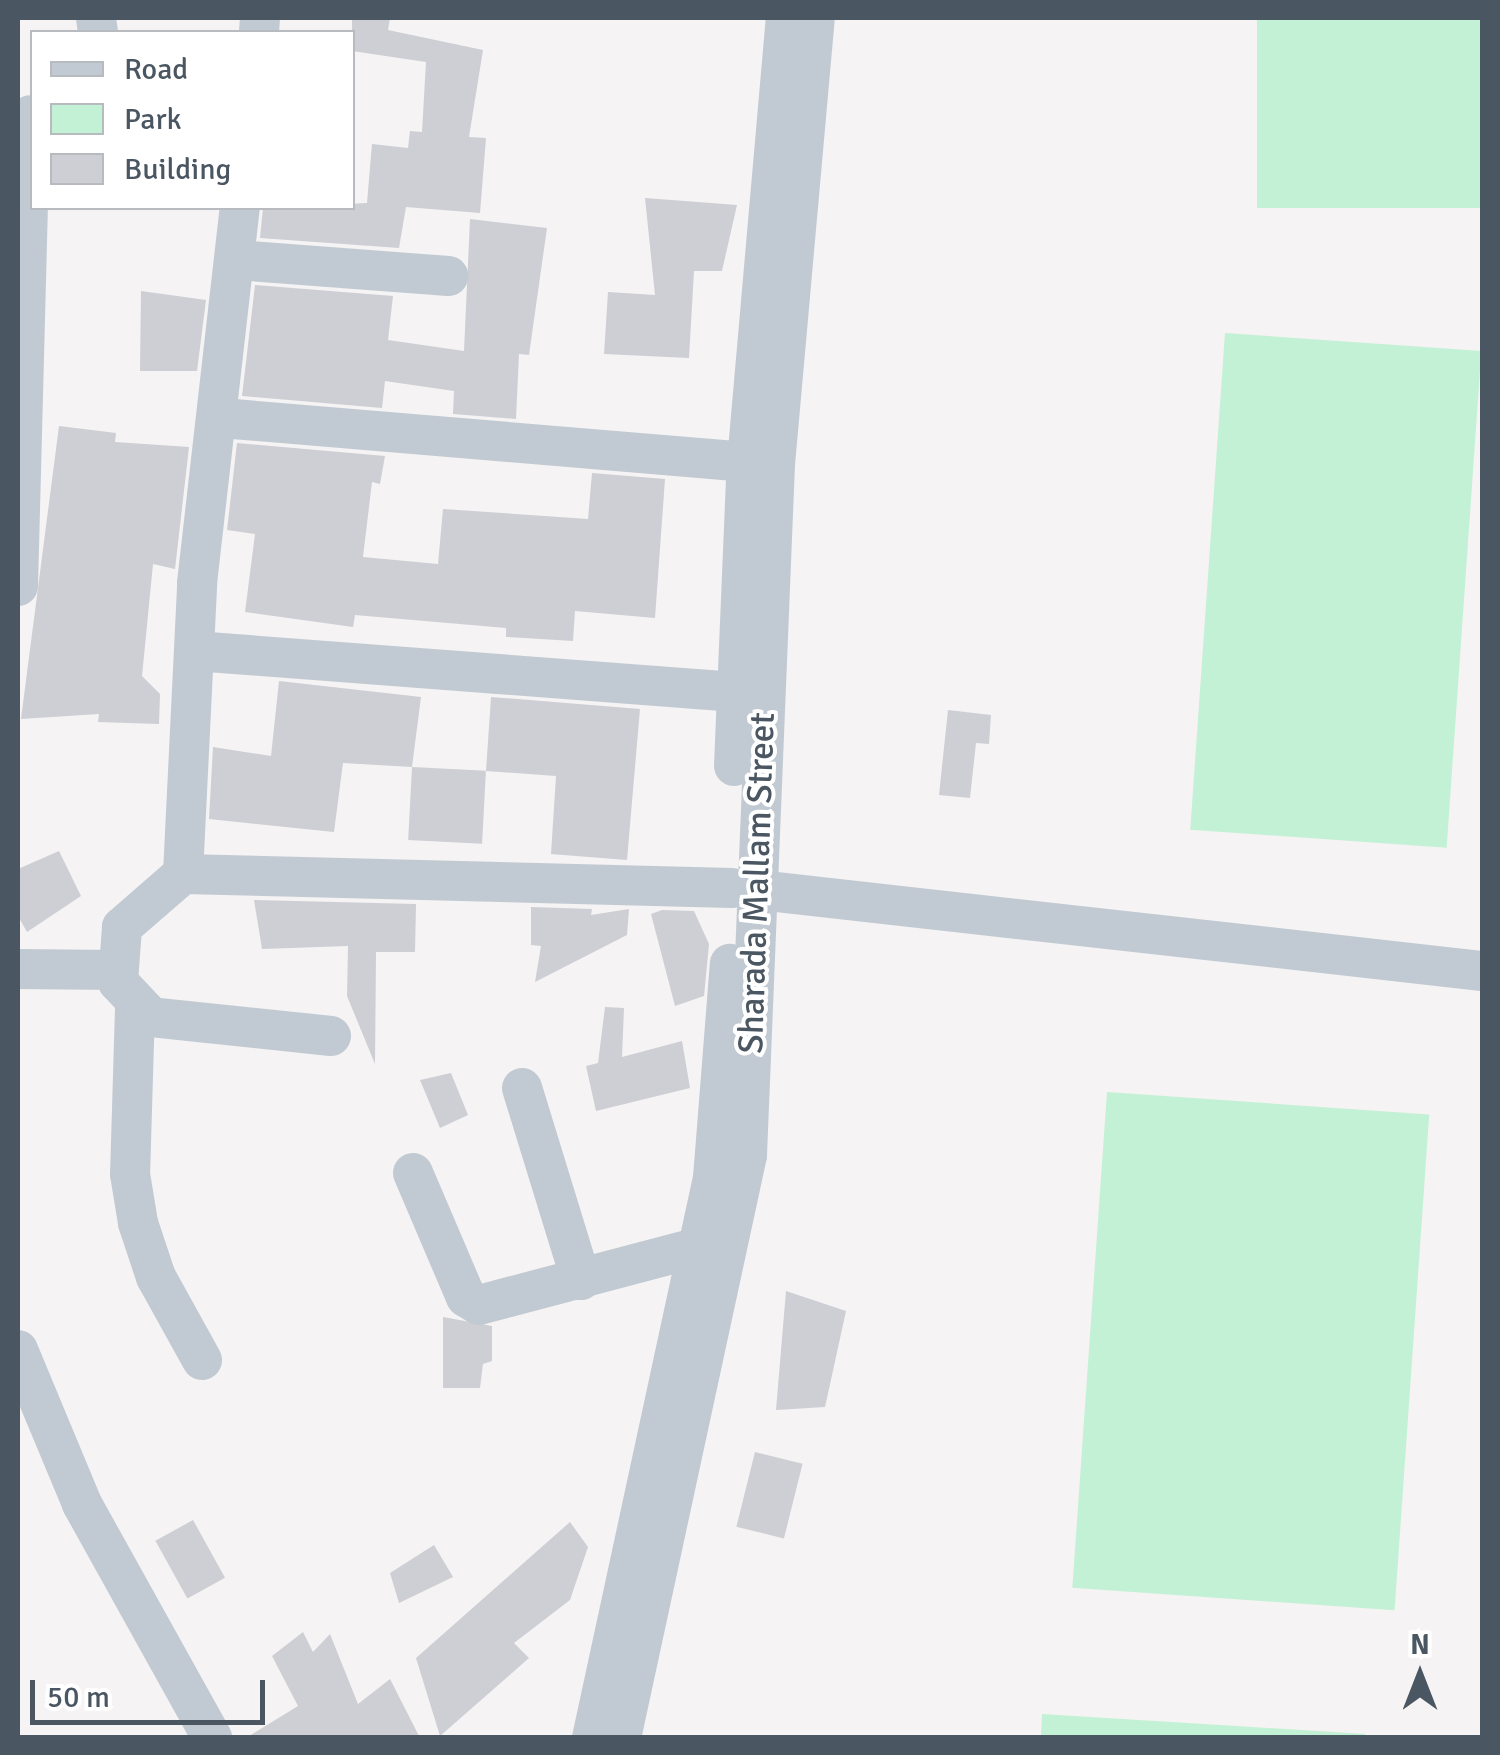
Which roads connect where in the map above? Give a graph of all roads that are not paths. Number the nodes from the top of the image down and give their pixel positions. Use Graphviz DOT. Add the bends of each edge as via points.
graph roads {
  1 [pos="786,18"];
  2 [pos="815,18"];
  3 [pos="27,117"];
  4 [pos="240,210"];
  5 [pos="236,260"];
  6 [pos="448,276"];
  7 [pos="220,418"];
  8 [pos="747,462"];
  9 [pos="18,586"];
  10 [pos="195,651"];
  11 [pos="735,692"];
  12 [pos="183,874"];
  13 [pos="745,889"];
  14 [pos="18,969"];
  15 [pos="115,970"];
  16 [pos="1482,971"];
  17 [pos="135,1008"];
  18 [pos="331,1036"];
  19 [pos="522,1088"];
  20 [pos="413,1173"];
  21 [pos="699,1247"];
  22 [pos="581,1280"];
  23 [pos="18,1350"];
  24 [pos="202,1360"];
  25 [pos="212,1738"];
  26 [pos="592,1738"];
  27 [pos="621,1738"];
  1 -- 8 [label="street, Sharada Mallam Street"];
  2 -- 13 [label="street, Sharada Mallam Street"];
  3 -- 9 [label="street"];
  4 -- 5 [label="street"];
  5 -- 6 [label="street"];
  5 -- 7 [label="street"];
  7 -- 8 [label="street"];
  7 -- 10 [label="street"];
  8 -- 11 [label="street, Sharada Mallam Street"];
  10 -- 11 [label="street"];
  10 -- 12 [label="street"];
  11 -- 13 [label="street, Sharada Mallam Street"];
  12 -- 13 [label="street"];
  12 -- 15 [label="street" via="122,927"];
  13 -- 16 [label="street"];
  13 -- 21 [label="street, Sharada Mallam Street" via="713,1178"];
  13 -- 27 [label="street, Sharada Mallam Street" via="747,1156"];
  14 -- 15 [label="street"];
  15 -- 17 [label="street"];
  17 -- 18 [label="street"];
  17 -- 24 [label="street" via="130,1174 138,1223 156,1276"];
  19 -- 22 [label="street"];
  20 -- 22 [label="street" via="466,1297 478,1305"];
  21 -- 22 [label="street"];
  21 -- 26 [label="street, Sharada Mallam Street"];
  23 -- 25 [label="street" via="82,1504"];
}
